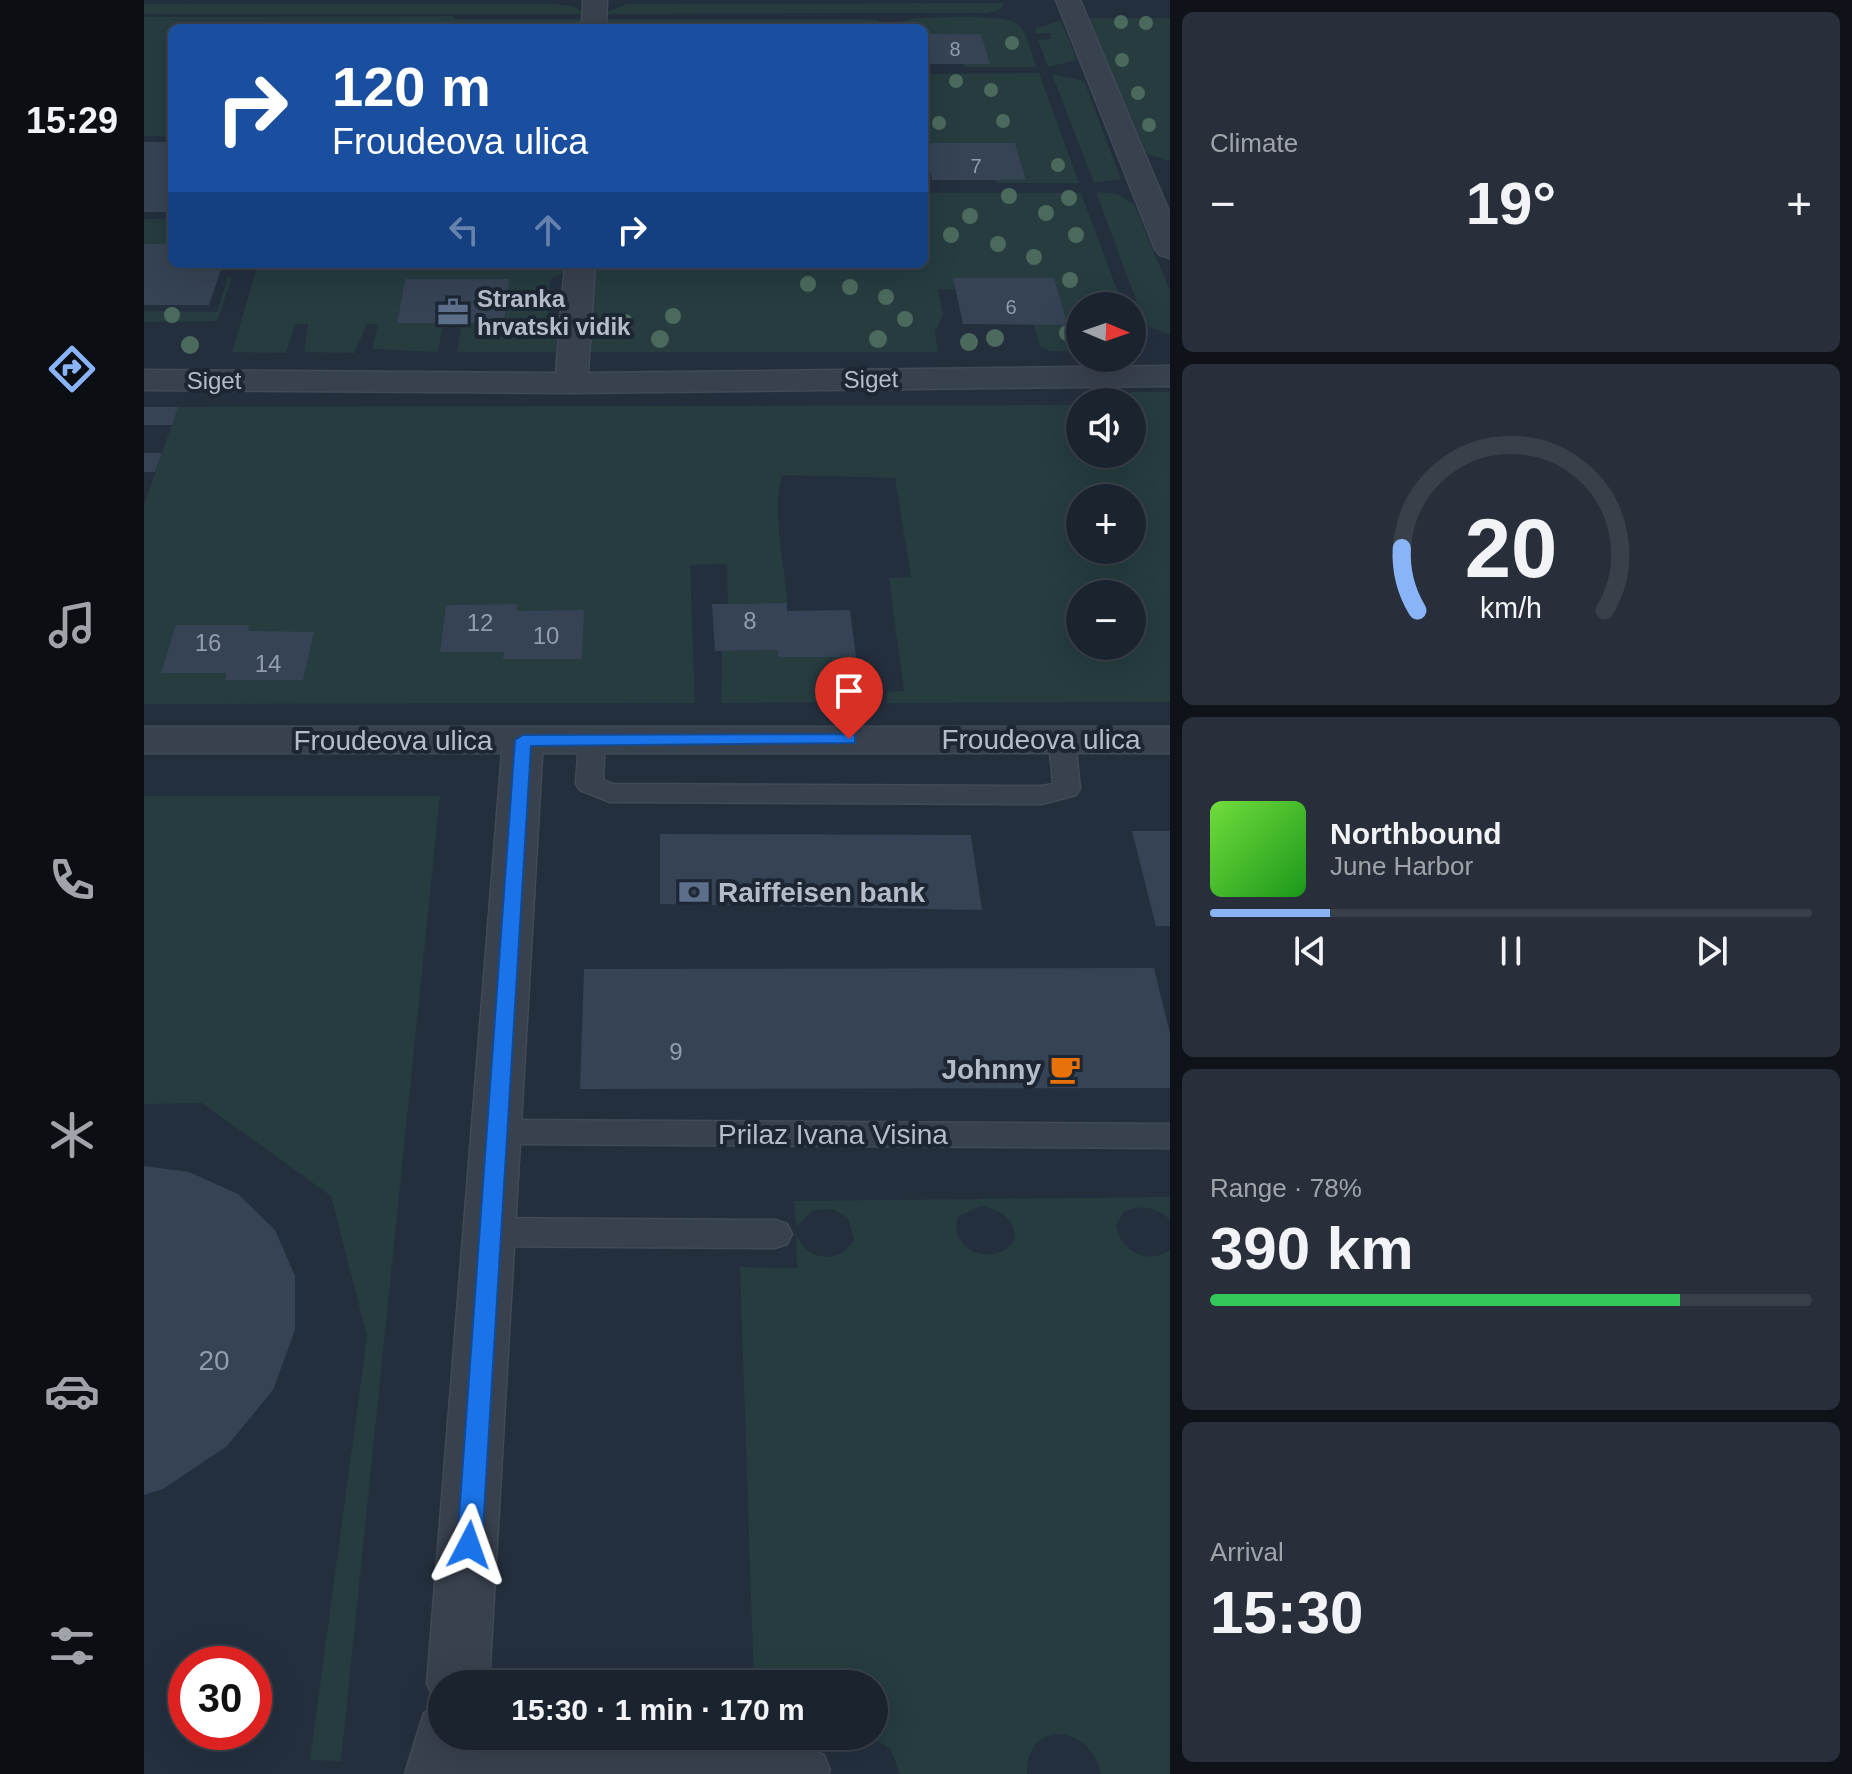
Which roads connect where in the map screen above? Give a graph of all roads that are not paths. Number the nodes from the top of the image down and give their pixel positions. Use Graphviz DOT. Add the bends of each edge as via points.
graph roads {
  1 [pos="595,0"];
  2 [pos="1068,0"];
  3 [pos="594,24"];
  4 [pos="1170,249"];
  5 [pos="580,268"];
  6 [pos="1170,376"];
  7 [pos="144,380"];
  8 [pos="571,383"];
  9 [pos="144,740"];
  10 [pos="523,740"];
  11 [pos="592,740"];
  12 [pos="1062,740"];
  13 [pos="1170,740"];
  14 [pos="497,1132"];
  15 [pos="1170,1136"];
  16 [pos="490,1232"];
  17 [pos="775,1234"];
  18 [pos="459,1670"];
  19 [pos="441,1758"];
  20 [pos="809,1770"];
  1 -- 3 [label="street"];
  2 -- 4 [label="street"];
  5 -- 8 [label="street"];
  6 -- 8 [label="street, Siget"];
  7 -- 8 [label="street, Siget"];
  9 -- 10 [label="street, Froudeova ulica"];
  10 -- 11 [label="street, Froudeova ulica"];
  10 -- 14 [label="street"];
  11 -- 12 [label="street, Froudeova ulica"];
  11 -- 12 [label="lane" via="589,784 610,793 1042,795 1067,789"];
  12 -- 13 [label="street, Froudeova ulica"];
  14 -- 15 [label="lane, Prilaz Ivana Visina"];
  14 -- 16 [label="street"];
  16 -- 17 [label="lane"];
  16 -- 18 [label="street"];
  19 -- 20 [label="lane"];
}
